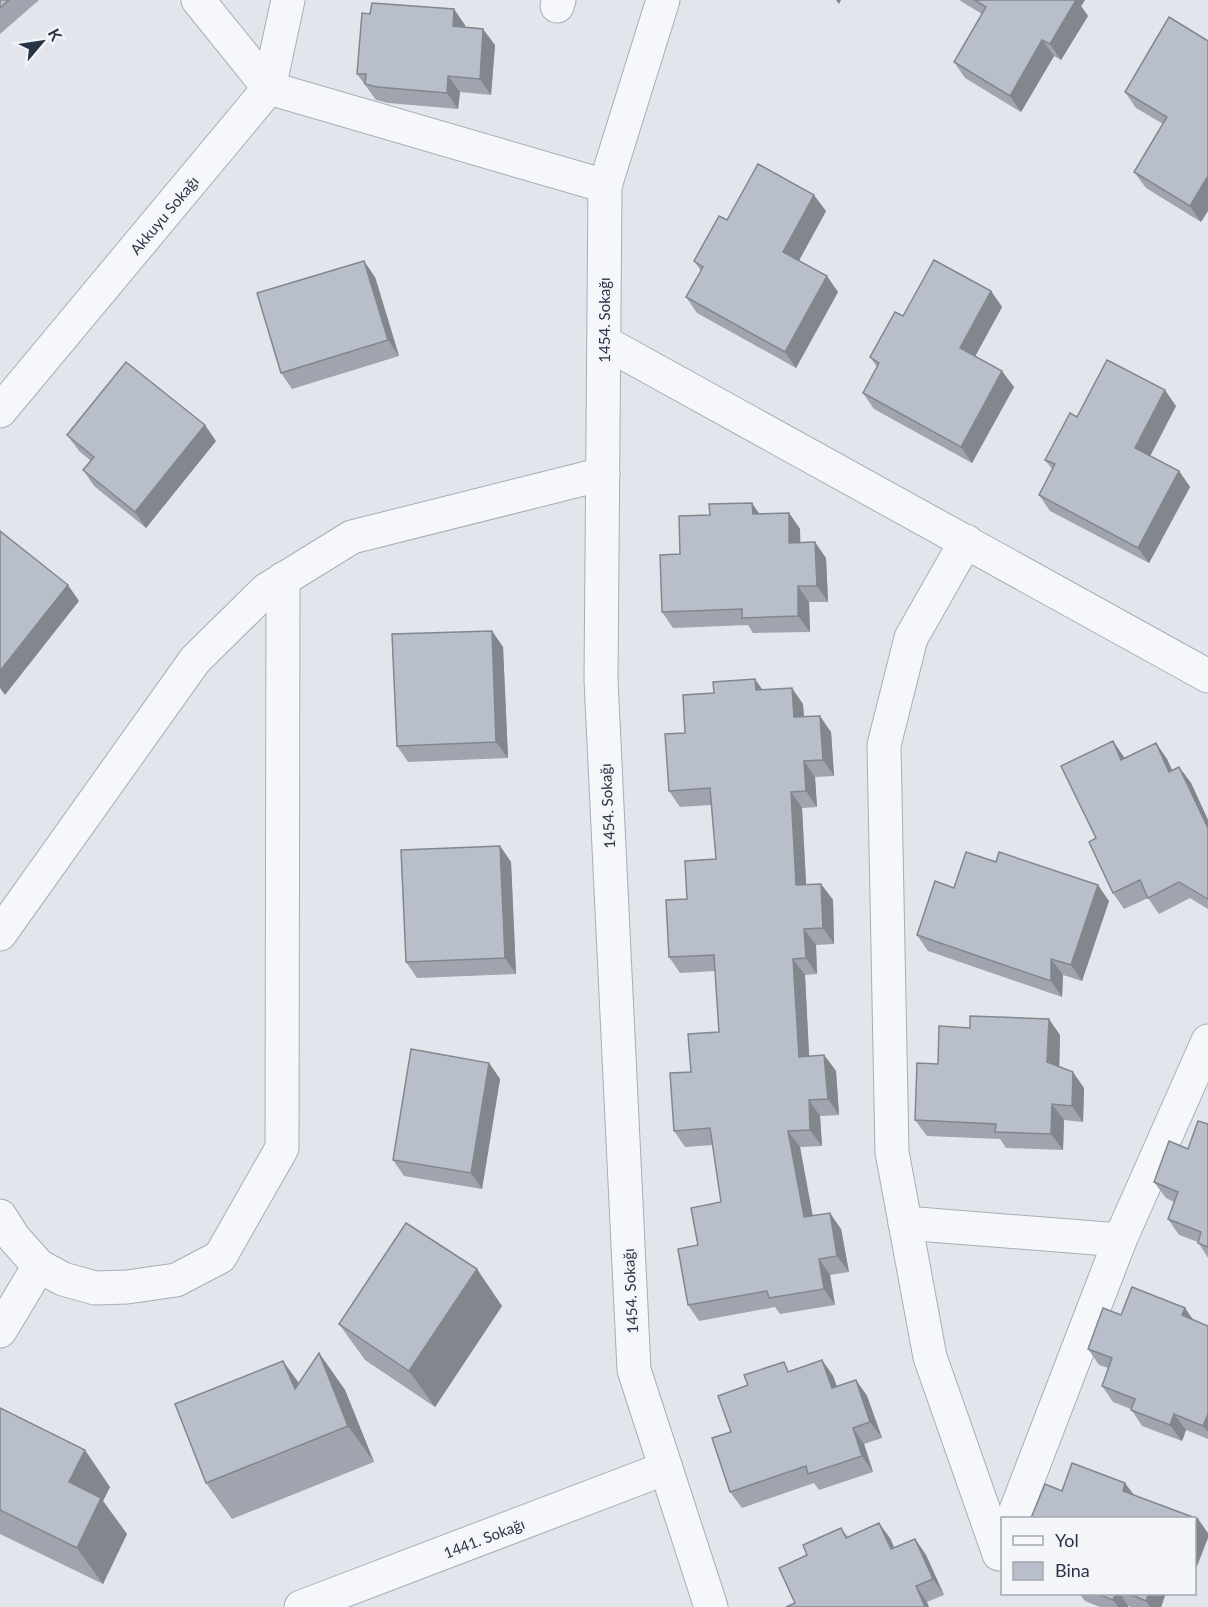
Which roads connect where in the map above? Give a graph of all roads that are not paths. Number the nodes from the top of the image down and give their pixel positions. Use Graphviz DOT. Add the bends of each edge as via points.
graph roads {
  1 [pos="198,0"];
  2 [pos="288,0"];
  3 [pos="663,0"];
  4 [pos="270,88"];
  5 [pos="605,186"];
  6 [pos="604,342"];
  7 [pos="0,411"];
  8 [pos="603,474"];
  9 [pos="966,541"];
  10 [pos="283,579"];
  11 [pos="1208,676"];
  12 [pos="0,934"];
  13 [pos="1208,1041"];
  14 [pos="0,1216"];
  15 [pos="905,1223"];
  16 [pos="1120,1240"];
  17 [pos="39,1266"];
  18 [pos="0,1331"];
  19 [pos="666,1468"];
  20 [pos="1013,1517"];
  21 [pos="1001,1548"];
  22 [pos="301,1607"];
  23 [pos="711,1607"];
  1 -- 4 [label="street"];
  2 -- 4 [label="street, Akkuyu Sokağı"];
  3 -- 5 [label="street, 1454. Sokağı"];
  4 -- 5 [label="street"];
  4 -- 7 [label="street, Akkuyu Sokağı"];
  5 -- 6 [label="street, 1454. Sokağı"];
  6 -- 8 [label="street, 1454. Sokağı"];
  6 -- 9 [label="street"];
  8 -- 10 [label="street" via="352,537"];
  8 -- 19 [label="street, 1454. Sokağı" via="601,680 634,1370"];
  9 -- 11 [label="street"];
  9 -- 15 [label="street" via="911,638 884,746 892,1152"];
  10 -- 12 [label="street" via="266,590 195,660"];
  10 -- 17 [label="street" via="282,1148 220,1257 176,1280 95,1288 63,1279"];
  13 -- 16 [label="street"];
  14 -- 17 [label="street"];
  15 -- 16 [label="street"];
  15 -- 21 [label="street" via="930,1357 999,1554"];
  16 -- 20 [label="street"];
  17 -- 18 [label="street"];
  19 -- 22 [label="street, 1441. Sokağı"];
  19 -- 23 [label="street, 1454. Sokağı"];
}
